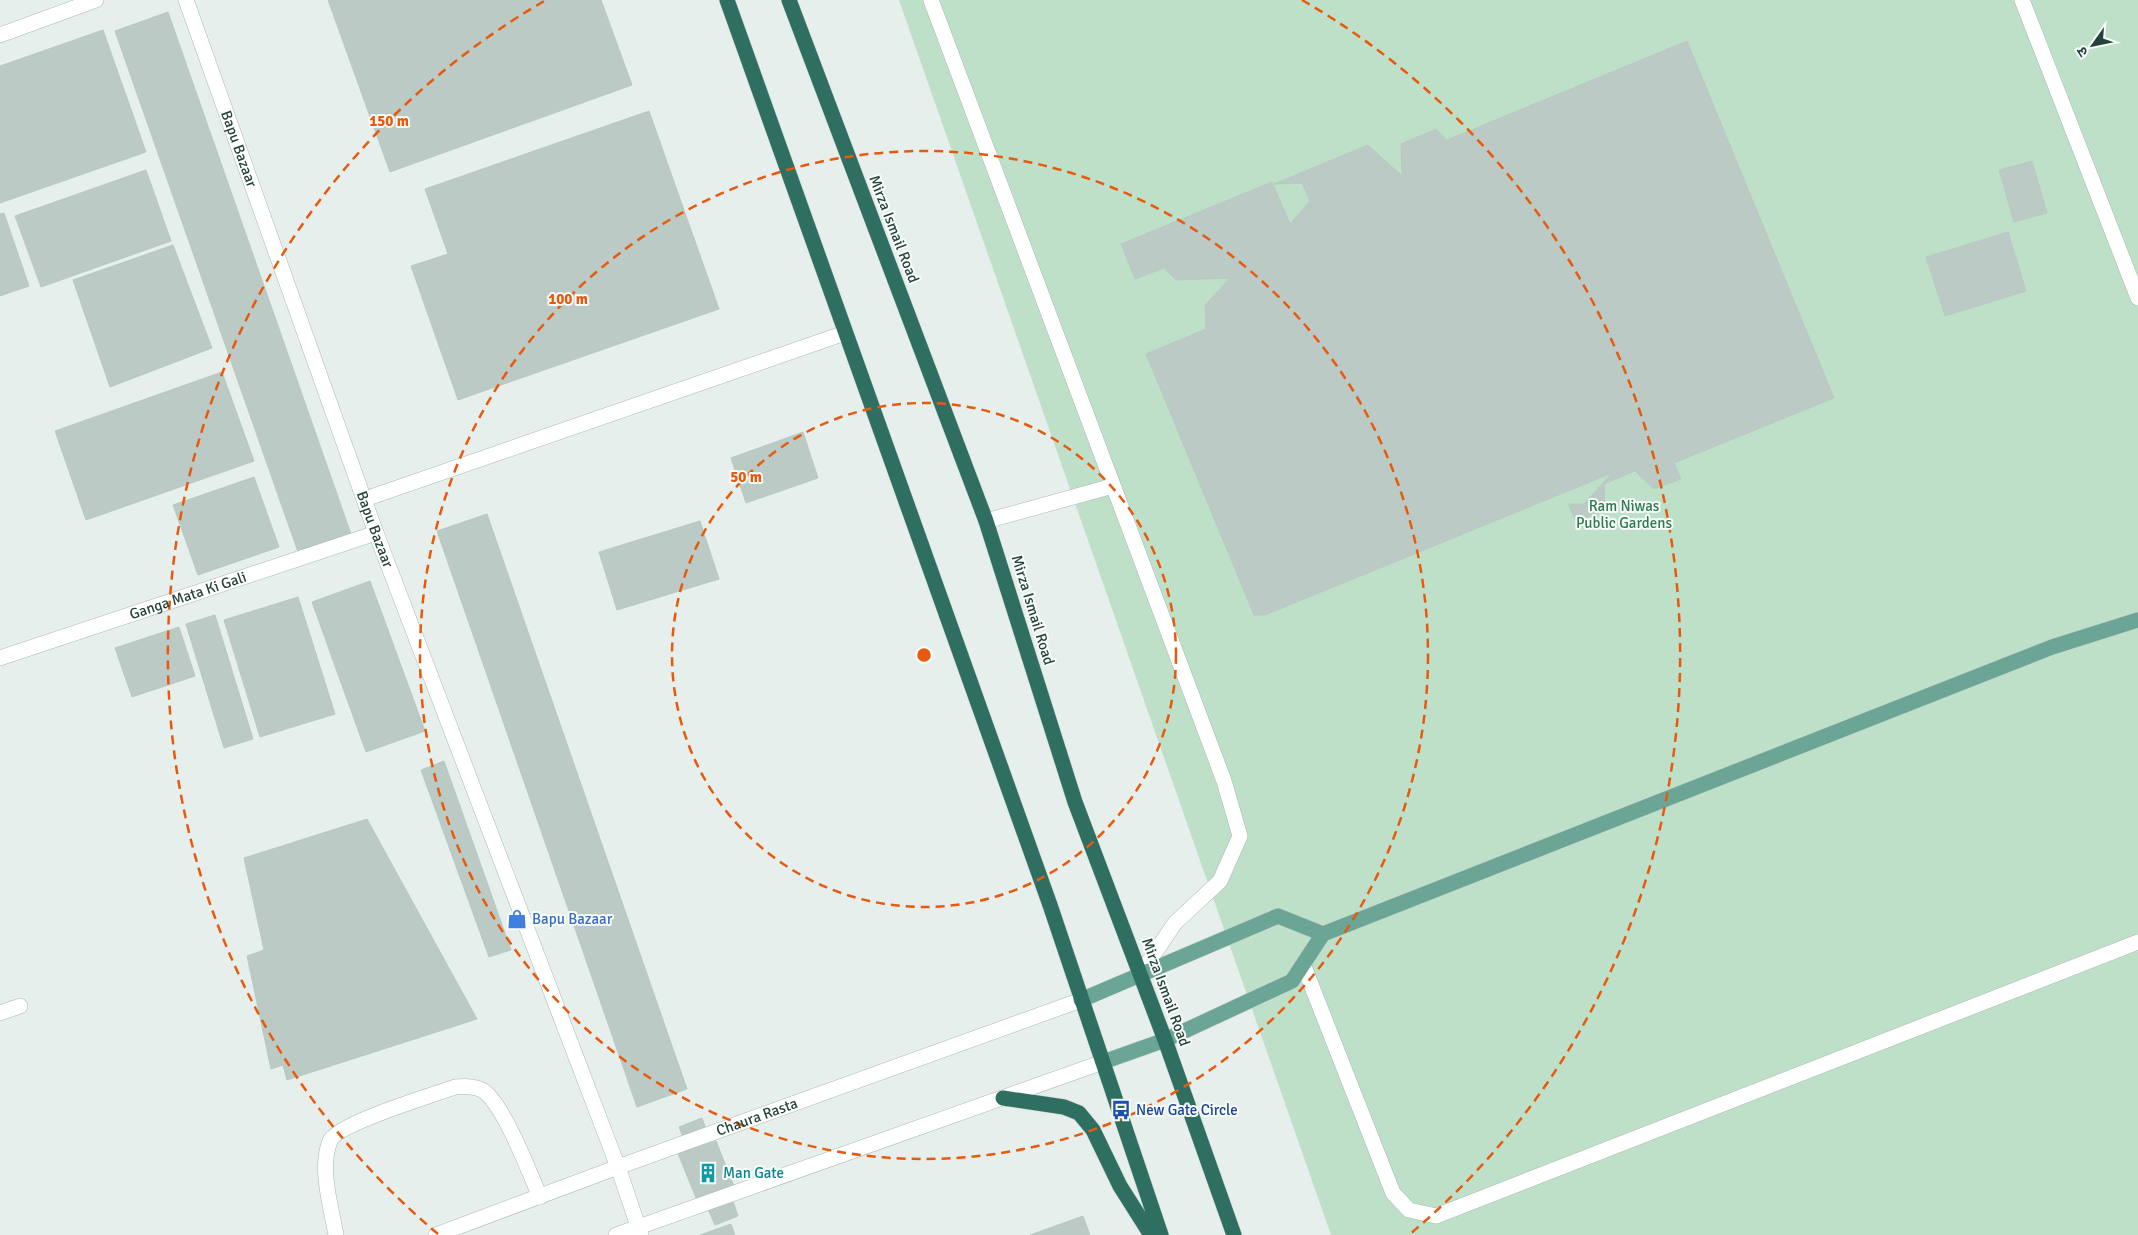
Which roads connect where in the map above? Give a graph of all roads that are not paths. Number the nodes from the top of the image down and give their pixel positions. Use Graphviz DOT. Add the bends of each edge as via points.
graph roads {
  1 [pos="96,0"];
  2 [pos="727,0"];
  3 [pos="789,0"];
  4 [pos="931,0"];
  5 [pos="2022,0"];
  6 [pos="190,1"];
  7 [pos="0,35"];
  8 [pos="2138,298"];
  9 [pos="845,333"];
  10 [pos="1113,486"];
  11 [pos="365,499"];
  12 [pos="986,521"];
  13 [pos="376,534"];
  14 [pos="2138,620"];
  15 [pos="0,658"];
  16 [pos="1323,934"];
  17 [pos="2138,942"];
  18 [pos="1303,964"];
  19 [pos="1141,973"];
  20 [pos="1081,1000"];
  21 [pos="20,1006"];
  22 [pos="0,1013"];
  23 [pos="1165,1040"];
  24 [pos="1103,1062"];
  25 [pos="1003,1098"];
  26 [pos="618,1167"];
  27 [pos="540,1197"];
  28 [pos="640,1231"];
  29 [pos="336,1235"];
  30 [pos="436,1235"];
  31 [pos="616,1235"];
  32 [pos="1151,1235"];
  33 [pos="1161,1235"];
  34 [pos="1234,1235"];
  1 -- 7 [label="street"];
  2 -- 9 [label="highway"];
  3 -- 12 [label="highway, Mirza Ismail Road"];
  4 -- 10 [label="street"];
  5 -- 8 [label="street"];
  6 -- 11 [label="street, Bapu Bazaar"];
  9 -- 11 [label="street"];
  9 -- 20 [label="highway"];
  10 -- 12 [label="street"];
  10 -- 19 [label="street" via="1224,781 1240,836 1220,882 1175,923"];
  11 -- 13 [label="street, Bapu Bazaar"];
  12 -- 19 [label="highway, Mirza Ismail Road" via="1075,802"];
  13 -- 15 [label="street, Ganga Mata Ki Gali"];
  13 -- 26 [label="street, Bapu Bazaar"];
  14 -- 16 [label="main road" via="2052,647"];
  16 -- 18 [label="main road"];
  16 -- 19 [label="main road" via="1278,916"];
  17 -- 18 [label="street" via="1436,1216 1409,1210 1393,1193"];
  18 -- 23 [label="main road" via="1292,980"];
  19 -- 20 [label="main road"];
  19 -- 23 [label="highway, Mirza Ismail Road"];
  20 -- 24 [label="highway"];
  20 -- 26 [label="street, Chaura Rasta"];
  21 -- 22 [label="street"];
  23 -- 24 [label="main road"];
  23 -- 34 [label="highway, Mirza Ismail Road"];
  24 -- 25 [label="street"];
  24 -- 33 [label="highway"];
  25 -- 28 [label="street"];
  25 -- 32 [label="highway" via="1064,1107 1079,1113 1094,1130 1120,1186"];
  26 -- 27 [label="street, Chaura Rasta"];
  26 -- 28 [label="street, Bapu Bazaar"];
  27 -- 29 [label="street" via="496,1106 483,1091 470,1086 455,1087 359,1121 331,1139 326,1157 327,1180"];
  27 -- 30 [label="street, Chaura Rasta"];
  28 -- 31 [label="street"];
}
